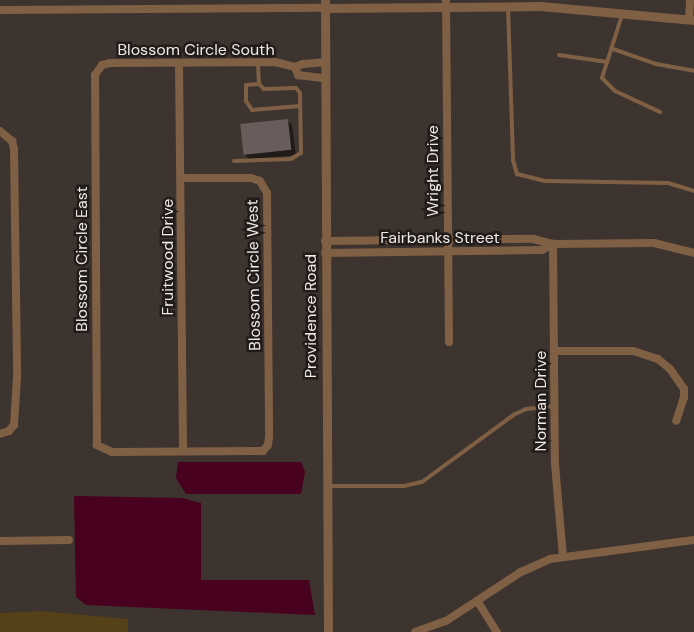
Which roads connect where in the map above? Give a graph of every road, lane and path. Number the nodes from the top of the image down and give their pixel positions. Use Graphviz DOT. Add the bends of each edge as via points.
graph roads {
  1 [pos="690,0"];
  2 [pos="446,3"];
  3 [pos="57,4"];
  4 [pos="325,4"];
  5 [pos="508,6"];
  6 [pos="0,10"];
  7 [pos="622,14"];
  8 [pos="691,20"];
  9 [pos="613,49"];
  10 [pos="559,54"];
  11 [pos="258,62"];
  12 [pos="324,62"];
  13 [pos="608,62"];
  14 [pos="179,63"];
  15 [pos="295,68"];
  16 [pos="99,69"];
  17 [pos="694,71"];
  18 [pos="324,78"];
  19 [pos="259,84"];
  20 [pos="300,106"];
  21 [pos="660,112"];
  22 [pos="0,131"];
  23 [pos="234,161"];
  24 [pos="181,178"];
  25 [pos="694,191"];
  26 [pos="447,239"];
  27 [pos="325,241"];
  28 [pos="553,244"];
  29 [pos="447,251"];
  30 [pos="326,253"];
  31 [pos="694,254"];
  32 [pos="448,342"];
  33 [pos="554,351"];
  34 [pos="555,406"];
  35 [pos="676,421"];
  36 [pos="0,434"];
  37 [pos="183,451"];
  38 [pos="327,486"];
  39 [pos="69,540"];
  40 [pos="694,540"];
  41 [pos="0,541"];
  42 [pos="563,557"];
  43 [pos="478,602"];
  44 [pos="328,632"];
  45 [pos="415,632"];
  46 [pos="497,632"];
  1 -- 8 [label="street"];
  2 -- 4 [label="street"];
  2 -- 5 [label="street"];
  2 -- 26 [label="street, Wright Drive"];
  3 -- 4 [label="street"];
  3 -- 6 [label="street"];
  4 -- 12 [label="street, Providence Road"];
  5 -- 7 [label="street"];
  5 -- 25 [label="lane" via="517,174 546,181 668,183"];
  7 -- 8 [label="street"];
  7 -- 9 [label="lane"];
  9 -- 13 [label="lane"];
  9 -- 17 [label="lane" via="656,64"];
  10 -- 13 [label="lane"];
  11 -- 14 [label="street, Blossom Circle South"];
  11 -- 15 [label="street, Blossom Circle South"];
  11 -- 19 [label="lane"];
  12 -- 15 [label="street, Blossom Circle South"];
  12 -- 18 [label="street, Providence Road"];
  13 -- 21 [label="lane" via="602,78 615,91"];
  14 -- 16 [label="street, Blossom Circle South" via="110,63"];
  14 -- 24 [label="street, Fruitwood Drive"];
  15 -- 18 [label="street, Blossom Circle South" via="298,75"];
  16 -- 37 [label="street, Blossom Circle East" via="94,93 96,438 100,448 112,452"];
  18 -- 27 [label="street, Providence Road"];
  19 -- 20 [label="lane" via="264,89 296,88"];
  19 -- 20 [label="lane" via="246,86 246,101 252,110"];
  20 -- 23 [label="lane" via="301,153 297,157"];
  22 -- 36 [label="street" via="12,141 14,149 17,377 15,425"];
  24 -- 37 [label="street, Fruitwood Drive"];
  24 -- 37 [label="street, Blossom Circle West" via="251,178 266,186 269,437 265,449"];
  26 -- 27 [label="street, Fairbanks Street"];
  26 -- 28 [label="street, Fairbanks Street" via="533,239"];
  26 -- 29 [label="street, Wright Drive"];
  27 -- 30 [label="street, Providence Road"];
  28 -- 29 [label="street, Fairbanks Street" via="542,250"];
  28 -- 31 [label="street, Fairbanks Street" via="654,243"];
  28 -- 33 [label="street, Norman Drive"];
  29 -- 30 [label="street, Fairbanks Street"];
  29 -- 32 [label="street, Wright Drive"];
  30 -- 38 [label="street, Providence Road"];
  33 -- 34 [label="street, Norman Drive"];
  33 -- 35 [label="street" via="633,351 658,359 684,389"];
  34 -- 38 [label="lane" via="515,414 422,482 405,486"];
  34 -- 42 [label="street, Norman Drive" via="556,499"];
  38 -- 44 [label="street, Providence Road"];
  39 -- 41 [label="street"];
  40 -- 42 [label="street"];
  42 -- 43 [label="street" via="521,572"];
  43 -- 45 [label="street" via="446,621"];
  43 -- 46 [label="street"];
}
